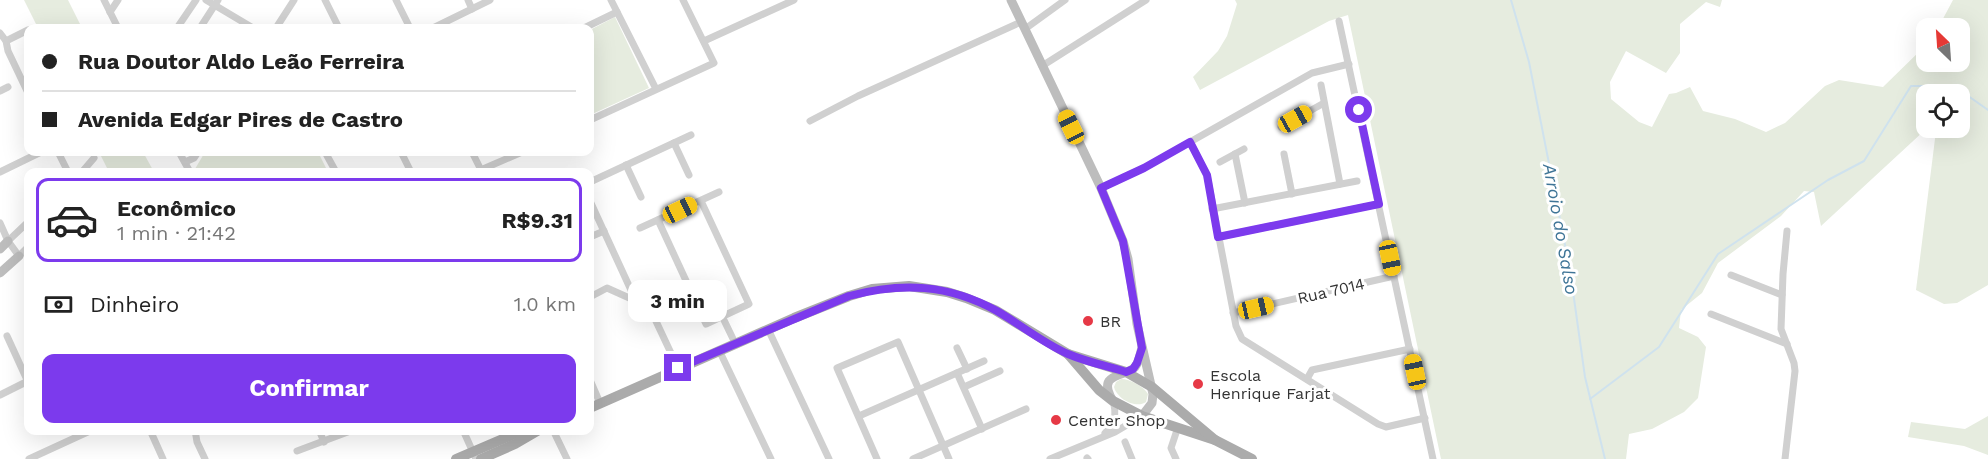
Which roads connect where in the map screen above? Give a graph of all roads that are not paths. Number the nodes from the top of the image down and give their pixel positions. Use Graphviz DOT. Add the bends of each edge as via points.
graph roads {
  1 [pos="104,0"];
  2 [pos="118,0"];
  3 [pos="196,0"];
  4 [pos="206,0"];
  5 [pos="294,0"];
  6 [pos="325,0"];
  7 [pos="396,0"];
  8 [pos="468,0"];
  9 [pos="490,0"];
  10 [pos="611,0"];
  11 [pos="683,0"];
  12 [pos="794,0"];
  13 [pos="1011,0"];
  14 [pos="1065,0"];
  15 [pos="1146,0"];
  16 [pos="216,3"];
  17 [pos="472,9"];
  18 [pos="110,12"];
  19 [pos="617,12"];
  20 [pos="1340,21"];
  21 [pos="116,24"];
  22 [pos="180,24"];
  23 [pos="203,24"];
  24 [pos="247,24"];
  25 [pos="279,24"];
  26 [pos="337,24"];
  27 [pos="408,24"];
  28 [pos="441,24"];
  29 [pos="592,24"];
  30 [pos="1023,26"];
  31 [pos="24,32"];
  32 [pos="0,33"];
  33 [pos="6,41"];
  34 [pos="704,41"];
  35 [pos="1349,64"];
  36 [pos="1042,66"];
  37 [pos="24,85"];
  38 [pos="1321,85"];
  39 [pos="8,87"];
  40 [pos="656,89"];
  41 [pos="0,91"];
  42 [pos="1324,103"];
  43 [pos="594,118"];
  44 [pos="810,122"];
  45 [pos="1281,127"];
  46 [pos="691,135"];
  47 [pos="1190,142"];
  48 [pos="674,143"];
  49 [pos="1244,149"];
  50 [pos="1235,154"];
  51 [pos="1284,154"];
  52 [pos="33,156"];
  53 [pos="181,156"];
  54 [pos="195,156"];
  55 [pos="514,156"];
  56 [pos="94,158"];
  57 [pos="184,162"];
  58 [pos="1220,162"];
  59 [pos="626,165"];
  60 [pos="85,168"];
  61 [pos="188,168"];
  62 [pos="490,168"];
  63 [pos="0,172"];
  64 [pos="689,175"];
  65 [pos="594,180"];
  66 [pos="1357,181"];
  67 [pos="1340,184"];
  68 [pos="1101,188"];
  69 [pos="719,192"];
  70 [pos="1292,194"];
  71 [pos="641,197"];
  72 [pos="701,201"];
  73 [pos="1245,203"];
  74 [pos="1379,204"];
  75 [pos="1212,209"];
  76 [pos="594,210"];
  77 [pos="658,220"];
  78 [pos="0,223"];
  79 [pos="24,226"];
  80 [pos="640,228"];
  81 [pos="604,231"];
  82 [pos="1787,231"];
  83 [pos="594,235"];
  84 [pos="1218,237"];
  85 [pos="8,242"];
  86 [pos="0,249"];
  87 [pos="24,251"];
  88 [pos="19,256"];
  89 [pos="0,273"];
  90 [pos="1731,275"];
  91 [pos="1394,276"];
  92 [pos="594,295"];
  93 [pos="1782,295"];
  94 [pos="636,301"];
  95 [pos="1233,313"];
  96 [pos="1711,314"];
  97 [pos="722,316"];
  98 [pos="768,329"];
  99 [pos="7,336"];
  100 [pos="735,343"];
  101 [pos="1787,344"];
  102 [pos="957,348"];
  103 [pos="1142,348"];
  104 [pos="1410,349"];
  105 [pos="719,350"];
  106 [pos="1068,354"];
  107 [pos="984,361"];
  108 [pos="678,368"];
  109 [pos="967,369"];
  110 [pos="1000,371"];
  111 [pos="24,372"];
  112 [pos="1126,372"];
  113 [pos="957,373"];
  114 [pos="1307,379"];
  115 [pos="24,383"];
  116 [pos="964,387"];
  117 [pos="1152,387"];
  118 [pos="919,390"];
  119 [pos="0,394"];
  120 [pos="1113,401"];
  121 [pos="595,405"];
  122 [pos="1026,409"];
  123 [pos="859,416"];
  124 [pos="1142,416"];
  125 [pos="1425,418"];
  126 [pos="1179,427"];
  127 [pos="982,429"];
  128 [pos="81,435"];
  129 [pos="152,435"];
  130 [pos="196,435"];
  131 [pos="321,435"];
  132 [pos="341,435"];
  133 [pos="466,435"];
  134 [pos="512,435"];
  135 [pos="530,435"];
  136 [pos="555,435"];
  137 [pos="1098,438"];
  138 [pos="1215,440"];
  139 [pos="324,442"];
  140 [pos="1125,442"];
  141 [pos="943,446"];
  142 [pos="297,451"];
  143 [pos="477,457"];
  144 [pos="30,459"];
  145 [pos="163,459"];
  146 [pos="206,459"];
  147 [pos="456,459"];
  148 [pos="567,459"];
  149 [pos="771,459"];
  150 [pos="829,459"];
  151 [pos="877,459"];
  152 [pos="913,459"];
  153 [pos="949,459"];
  154 [pos="1050,459"];
  155 [pos="1132,459"];
  156 [pos="1176,459"];
  157 [pos="1252,459"];
  158 [pos="1433,459"];
  159 [pos="1785,459"];
  1 -- 18 [label="street"];
  2 -- 18 [label="street"];
  3 -- 22 [label="street"];
  4 -- 16 [label="street"];
  5 -- 25 [label="street"];
  6 -- 26 [label="street"];
  7 -- 27 [label="street"];
  8 -- 17 [label="street"];
  9 -- 17 [label="street"];
  10 -- 19 [label="street"];
  11 -- 34 [label="street"];
  12 -- 34 [label="street"];
  13 -- 30 [label="main road"];
  14 -- 30 [label="street"];
  15 -- 36 [label="street"];
  16 -- 23 [label="street"];
  16 -- 24 [label="street"];
  17 -- 28 [label="street"];
  18 -- 21 [label="street"];
  19 -- 29 [label="street"];
  19 -- 40 [label="street"];
  20 -- 35 [label="street"];
  30 -- 36 [label="main road"];
  30 -- 44 [label="street" via="858,96"];
  31 -- 33 [label="street"];
  32 -- 33 [label="street"];
  33 -- 37 [label="street"];
  34 -- 40 [label="street" via="714,63"];
  35 -- 47 [label="street" via="1312,72"];
  35 -- 74 [label="street"];
  36 -- 68 [label="main road"];
  38 -- 42 [label="street"];
  39 -- 41 [label="street"];
  40 -- 43 [label="street"];
  42 -- 45 [label="street"];
  42 -- 67 [label="street"];
  46 -- 48 [label="street"];
  47 -- 68 [label="street"];
  47 -- 75 [label="street" via="1207,175"];
  48 -- 59 [label="street"];
  48 -- 64 [label="street"];
  49 -- 50 [label="street"];
  50 -- 58 [label="street"];
  50 -- 73 [label="street"];
  51 -- 70 [label="street"];
  52 -- 63 [label="street"];
  53 -- 57 [label="street"];
  54 -- 57 [label="street"];
  55 -- 62 [label="street"];
  56 -- 60 [label="street"];
  57 -- 61 [label="street"];
  59 -- 65 [label="street"];
  59 -- 71 [label="street"];
  66 -- 67 [label="street"];
  67 -- 70 [label="street"];
  68 -- 103 [label="main road" via="1123,241"];
  69 -- 72 [label="street"];
  70 -- 73 [label="street"];
  72 -- 77 [label="street"];
  72 -- 97 [label="street" via="749,304"];
  73 -- 75 [label="street"];
  74 -- 84 [label="street"];
  74 -- 91 [label="street"];
  75 -- 84 [label="street"];
  76 -- 81 [label="street"];
  77 -- 80 [label="street"];
  77 -- 97 [label="street" via="706,324"];
  78 -- 85 [label="street"];
  79 -- 85 [label="street"];
  81 -- 83 [label="street"];
  81 -- 94 [label="street"];
  82 -- 93 [label="street"];
  84 -- 95 [label="street"];
  85 -- 86 [label="main road"];
  85 -- 88 [label="street"];
  87 -- 88 [label="street"];
  88 -- 89 [label="main road"];
  90 -- 93 [label="street"];
  91 -- 95 [label="street, Rua 7014"];
  91 -- 104 [label="street"];
  92 -- 94 [label="street" via="607,288"];
  93 -- 101 [label="street" via="1781,329"];
  94 -- 108 [label="street" via="654,316"];
  95 -- 114 [label="street" via="1242,339"];
  96 -- 101 [label="street"];
  97 -- 100 [label="street"];
  98 -- 100 [label="main road"];
  98 -- 106 [label="main road" via="849,296 872,289 909,286 966,298"];
  98 -- 150 [label="street"];
  99 -- 111 [label="street"];
  100 -- 105 [label="main road"];
  101 -- 159 [label="street" via="1795,371"];
  102 -- 109 [label="street"];
  103 -- 112 [label="main road" via="1137,363"];
  103 -- 117 [label="main road"];
  104 -- 114 [label="street" via="1312,370"];
  104 -- 125 [label="street"];
  105 -- 108 [label="main road"];
  105 -- 149 [label="street"];
  106 -- 112 [label="main road"];
  106 -- 120 [label="main road"];
  107 -- 109 [label="street"];
  108 -- 121 [label="main road"];
  109 -- 113 [label="street"];
  110 -- 116 [label="street"];
  112 -- 117 [label="main road"];
  112 -- 120 [label="main road" via="1116,374 1110,381 1108,392"];
  113 -- 116 [label="street"];
  113 -- 118 [label="street"];
  114 -- 125 [label="street" via="1386,427"];
  115 -- 119 [label="street"];
  116 -- 127 [label="street"];
  117 -- 124 [label="main road" via="1154,398"];
  117 -- 138 [label="main road"];
  118 -- 123 [label="street"];
  118 -- 123 [label="street" via="898,342 837,368"];
  118 -- 141 [label="street"];
  120 -- 124 [label="main road"];
  120 -- 137 [label="street" via="1112,425"];
  122 -- 127 [label="street"];
  123 -- 151 [label="street"];
  124 -- 126 [label="main road"];
  124 -- 137 [label="street"];
  125 -- 158 [label="street"];
  126 -- 138 [label="main road"];
  126 -- 156 [label="street" via="1172,448"];
  127 -- 141 [label="street"];
  128 -- 144 [label="street"];
  129 -- 145 [label="street"];
  130 -- 146 [label="street"];
  131 -- 139 [label="street"];
  132 -- 139 [label="street"];
  133 -- 143 [label="street"];
  134 -- 143 [label="main road"];
  135 -- 143 [label="main road"];
  136 -- 148 [label="street"];
  137 -- 154 [label="street"];
  138 -- 157 [label="main road"];
  139 -- 142 [label="street"];
  140 -- 155 [label="street"];
  141 -- 152 [label="street"];
  141 -- 153 [label="street"];
  143 -- 147 [label="main road"];
}
